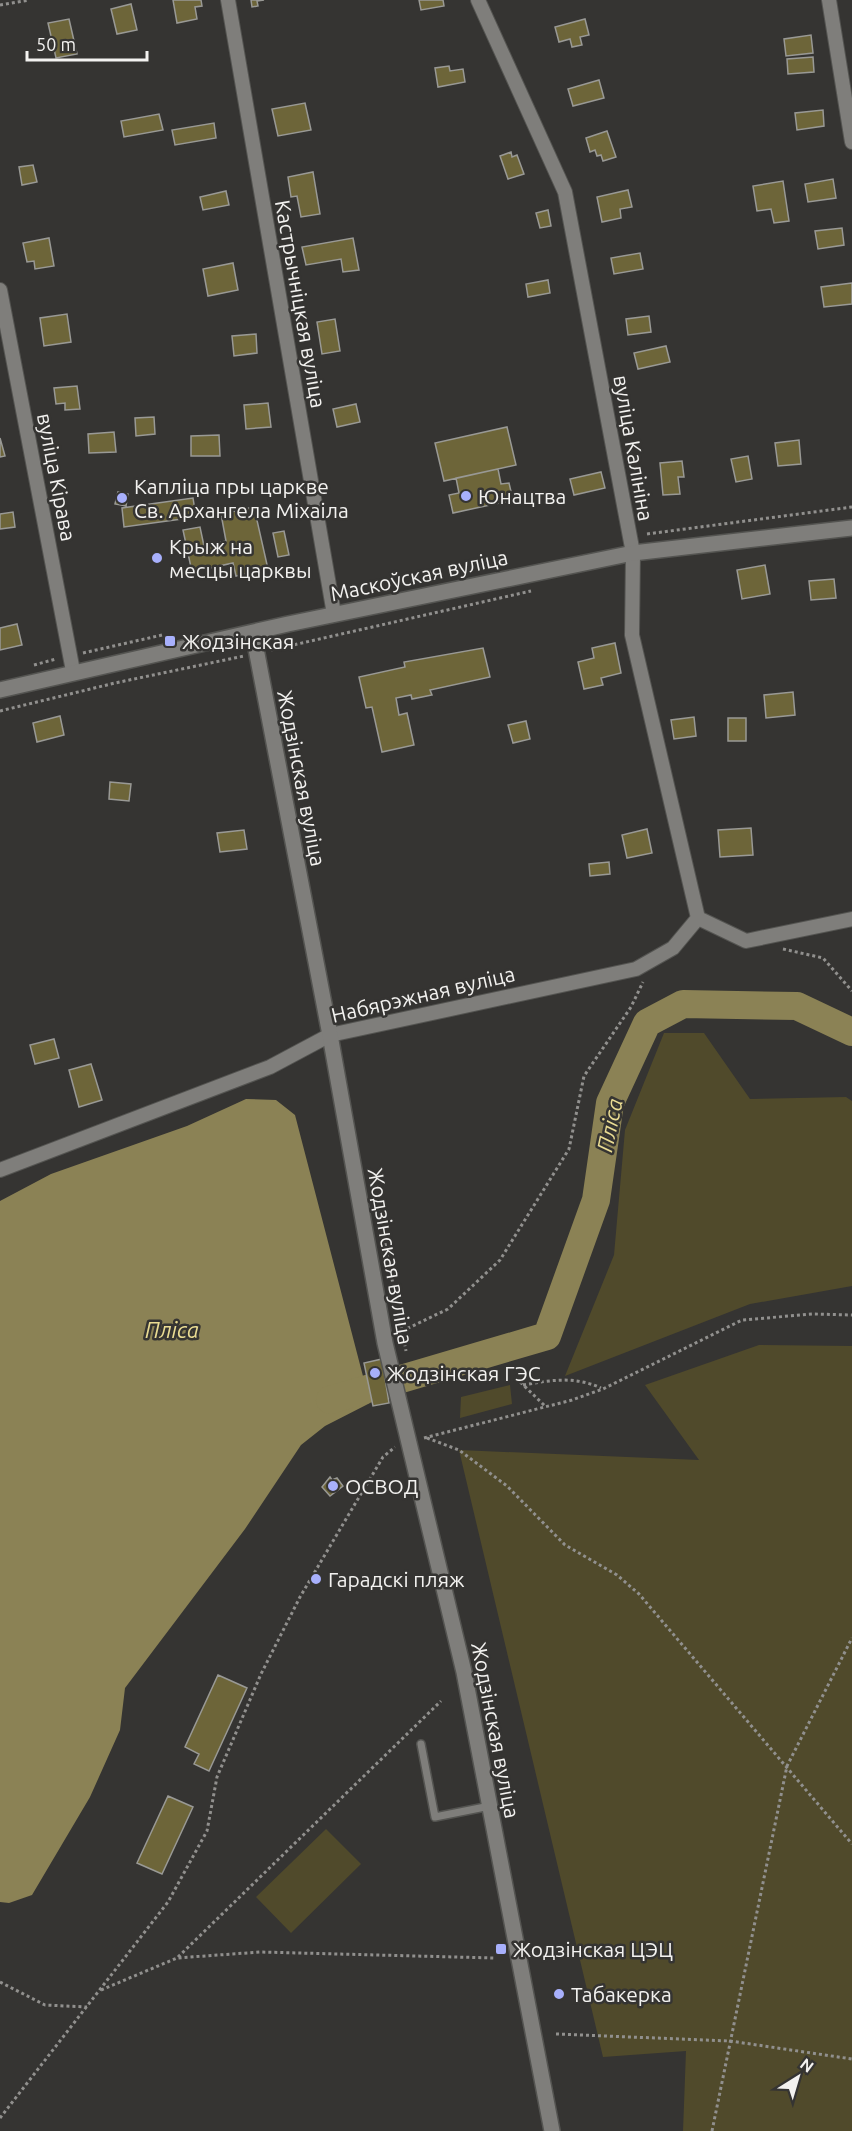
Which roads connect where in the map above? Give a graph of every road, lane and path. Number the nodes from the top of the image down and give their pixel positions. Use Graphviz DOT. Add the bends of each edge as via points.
graph roads {
  1 [pos="29,0"];
  2 [pos="228,0"];
  3 [pos="478,0"];
  4 [pos="829,0"];
  5 [pos="0,5"];
  6 [pos="852,142"];
  7 [pos="0,290"];
  8 [pos="852,507"];
  9 [pos="852,528"];
  10 [pos="629,537"];
  11 [pos="633,553"];
  12 [pos="542,589"];
  13 [pos="334,614"];
  14 [pos="253,633"];
  15 [pos="256,653"];
  16 [pos="73,671"];
  17 [pos="0,690"];
  18 [pos="0,711"];
  19 [pos="698,918"];
  20 [pos="852,919"];
  21 [pos="779,948"];
  22 [pos="654,959"];
  23 [pos="852,991"];
  24 [pos="330,1035"];
  25 [pos="0,1170"];
  26 [pos="852,1315"];
  27 [pos="402,1331"];
  28 [pos="516,1378"];
  29 [pos="523,1385"];
  30 [pos="603,1389"];
  31 [pos="545,1407"];
  32 [pos="426,1438"];
  33 [pos="407,1440"];
  34 [pos="852,1638"];
  35 [pos="441,1701"];
  36 [pos="421,1744"];
  37 [pos="787,1766"];
  38 [pos="490,1806"];
  39 [pos="852,1844"];
  40 [pos="177,1958"];
  41 [pos="494,1958"];
  42 [pos="0,1983"];
  43 [pos="100,1991"];
  44 [pos="87,2007"];
  45 [pos="556,2034"];
  46 [pos="730,2041"];
  47 [pos="852,2059"];
  48 [pos="0,2118"];
  49 [pos="552,2131"];
  50 [pos="712,2131"];
  1 -- 5 [label="path"];
  2 -- 13 [label="street, Кастрычніцкая вуліца"];
  3 -- 10 [label="street, вуліца Калініна" via="565,192"];
  4 -- 6 [label="street"];
  7 -- 16 [label="street, вуліца Кірава"];
  8 -- 10 [label="path"];
  9 -- 11 [label="main road, Маскоўская вуліца"];
  10 -- 11 [label="street, вуліца Калініна"];
  11 -- 13 [label="main road, Маскоўская вуліца"];
  11 -- 19 [label="street, вуліца Калініна" via="632,635"];
  12 -- 15 [label="path"];
  13 -- 14 [label="main road, Маскоўская вуліца"];
  14 -- 15 [label="main road, Жодзінская вуліца"];
  14 -- 16 [label="main road, Маскоўская вуліца"];
  15 -- 18 [label="path"];
  15 -- 24 [label="main road, Жодзінская вуліца"];
  16 -- 17 [label="main road, Маскоўская вуліца"];
  19 -- 20 [label="street" via="746,941"];
  19 -- 22 [label="street, Набярэжная вуліца" via="673,948"];
  21 -- 23 [label="path" via="823,958"];
  22 -- 24 [label="street, Набярэжная вуліца" via="636,969"];
  22 -- 27 [label="path" via="631,1008 584,1076 569,1149 500,1260 448,1309"];
  24 -- 25 [label="street, Набярэжная вуліца" via="270,1067"];
  24 -- 33 [label="main road, Жодзінская вуліца" via="385,1343"];
  26 -- 30 [label="path" via="742,1320"];
  28 -- 29 [label="path"];
  29 -- 30 [label="path" via="554,1379 585,1381"];
  29 -- 31 [label="path"];
  30 -- 31 [label="path"];
  31 -- 32 [label="path"];
  32 -- 33 [label="path"];
  32 -- 37 [label="path" via="459,1450 507,1486 565,1545 617,1575 639,1593"];
  33 -- 38 [label="main road, Жодзінская вуліца" via="464,1672"];
  33 -- 43 [label="path" via="383,1457 300,1597 231,1740 217,1777 207,1831 168,1902"];
  34 -- 37 [label="path"];
  35 -- 40 [label="path"];
  36 -- 38 [label="lane" via="435,1818"];
  37 -- 39 [label="path"];
  37 -- 46 [label="path"];
  38 -- 49 [label="main road, Жодзінская вуліца"];
  40 -- 41 [label="path" via="260,1952"];
  40 -- 43 [label="path"];
  42 -- 44 [label="path" via="45,2005"];
  43 -- 44 [label="path"];
  44 -- 48 [label="path"];
  45 -- 46 [label="path"];
  46 -- 47 [label="path"];
  46 -- 50 [label="path"];
}
